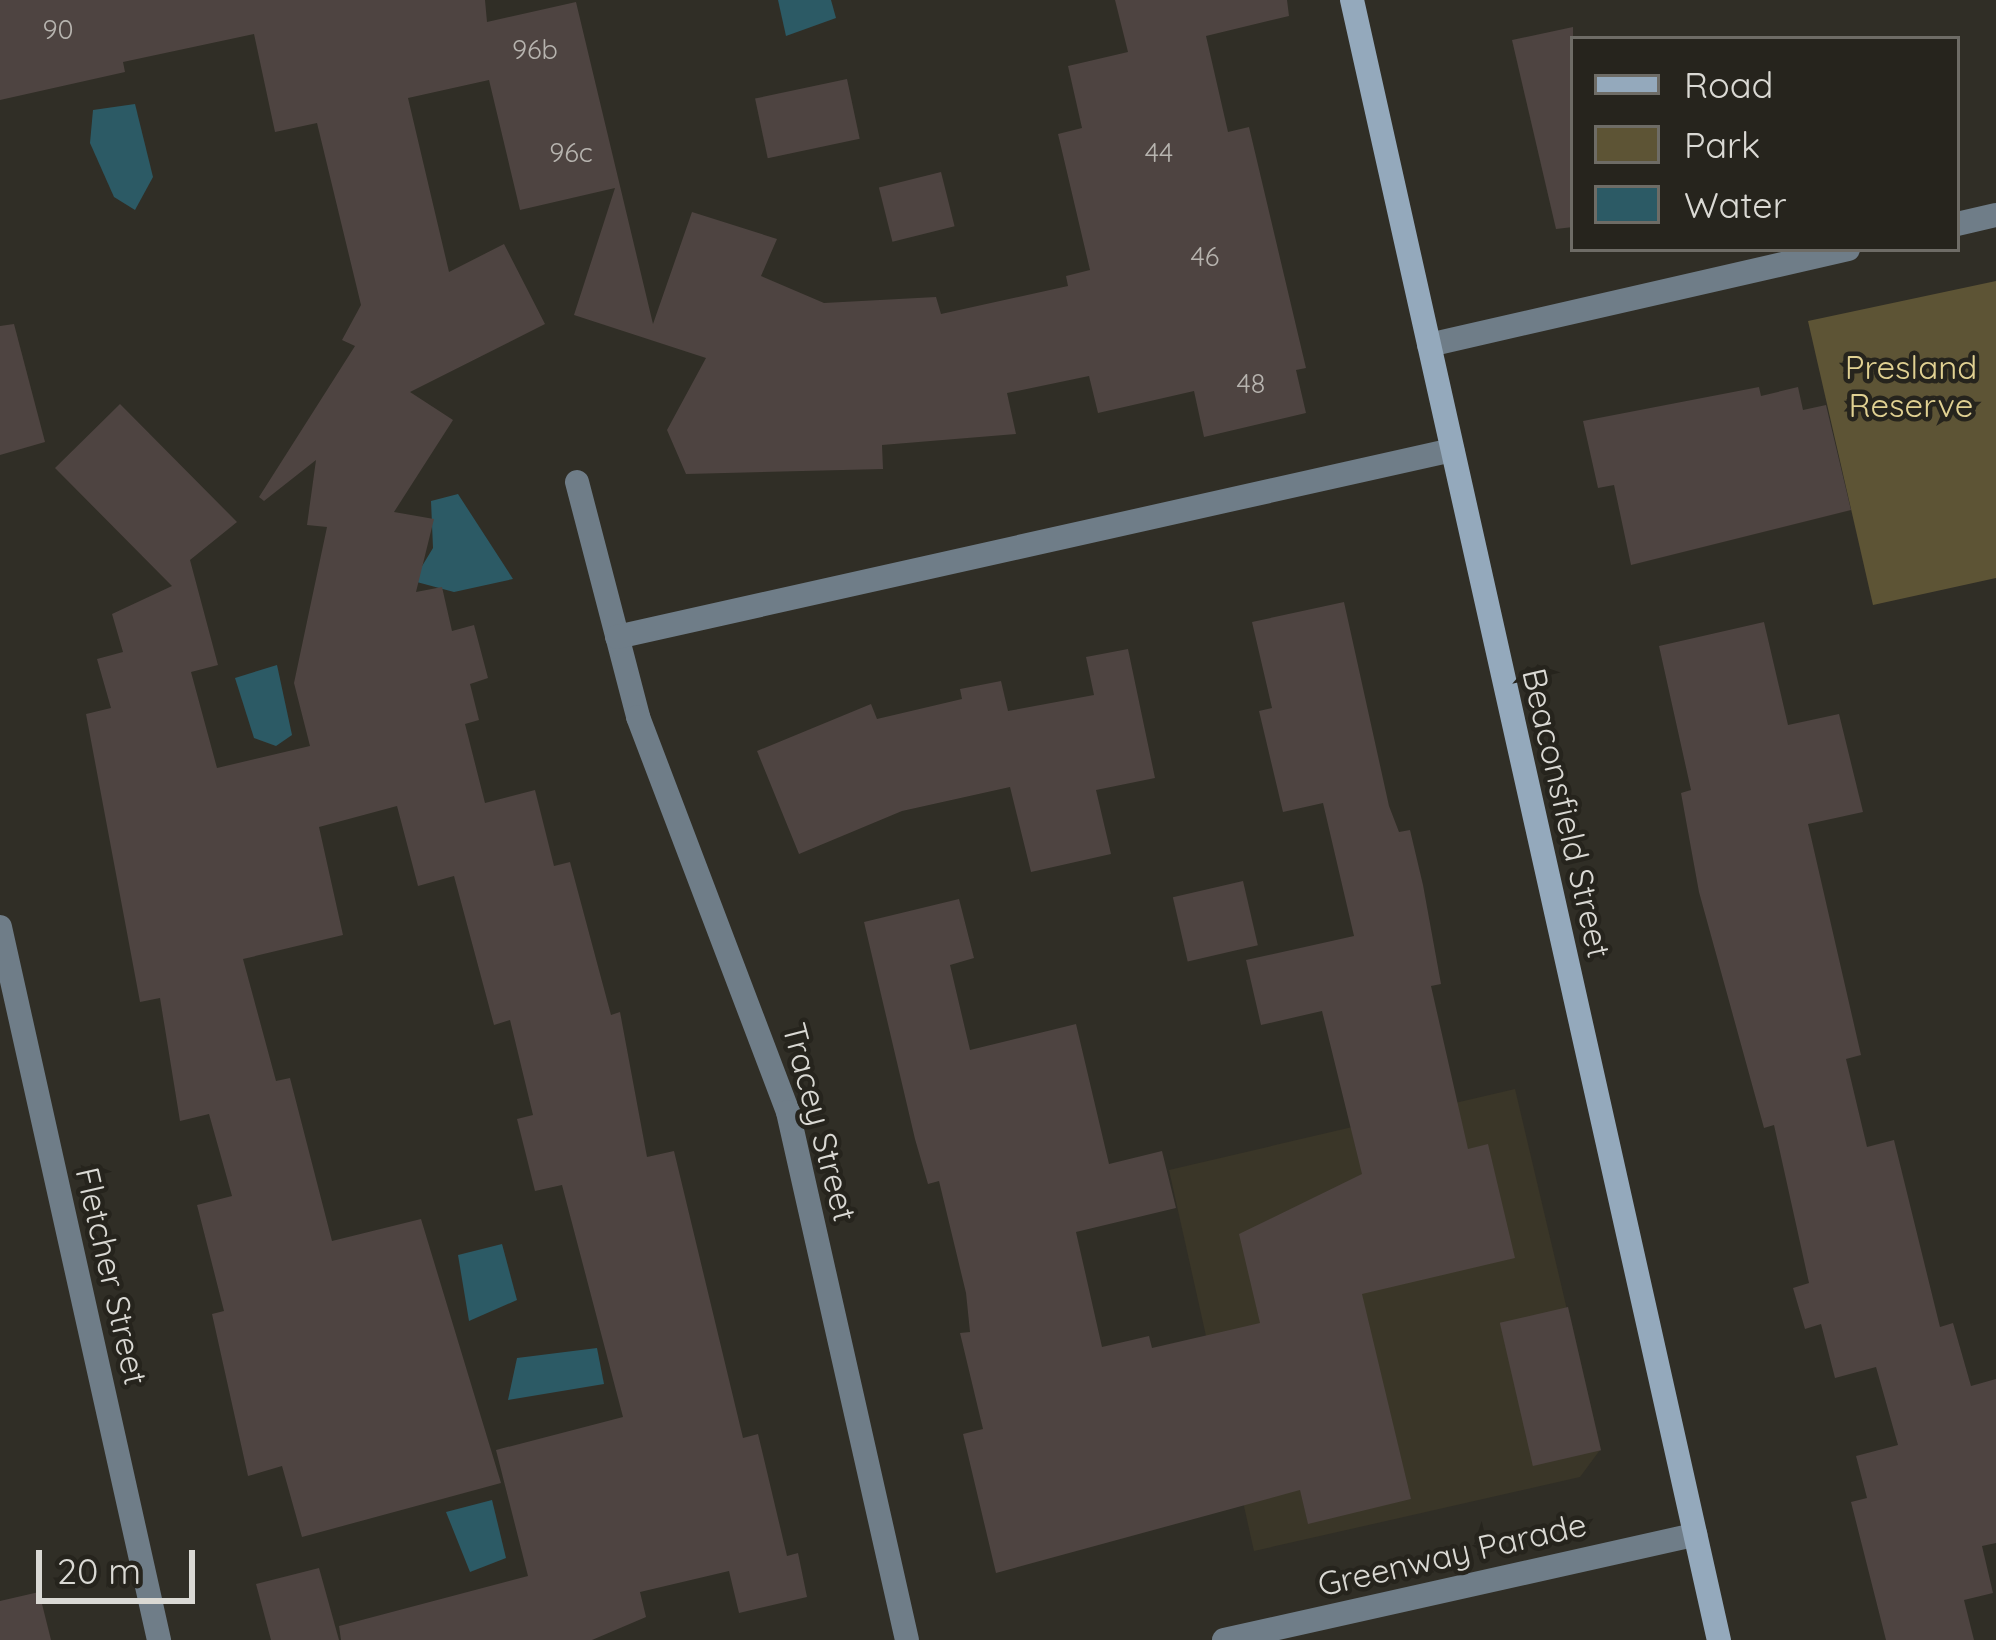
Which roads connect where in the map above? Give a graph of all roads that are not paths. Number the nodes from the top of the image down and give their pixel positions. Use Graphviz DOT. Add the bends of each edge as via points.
graph roads {
  1 [pos="1352,0"];
  2 [pos="1996,215"];
  3 [pos="1960,223"];
  4 [pos="1835,252"];
  5 [pos="1429,344"];
  6 [pos="1452,450"];
  7 [pos="578,482"];
  8 [pos="616,637"];
  9 [pos="0,927"];
  10 [pos="1696,1535"];
  11 [pos="159,1640"];
  12 [pos="907,1640"];
  13 [pos="1224,1640"];
  14 [pos="1719,1640"];
  1 -- 5 [label="main road, Beaconsfield Street"];
  2 -- 3 [label="street"];
  4 -- 5 [label="street"];
  5 -- 6 [label="main road, Beaconsfield Street"];
  6 -- 8 [label="street"];
  6 -- 10 [label="main road, Beaconsfield Street"];
  7 -- 8 [label="street, Tracey Street"];
  8 -- 12 [label="street, Tracey Street" via="646,739 788,1112"];
  9 -- 11 [label="street, Fletcher Street"];
  10 -- 13 [label="street, Greenway Parade"];
  10 -- 14 [label="main road, Beaconsfield Street"];
}
